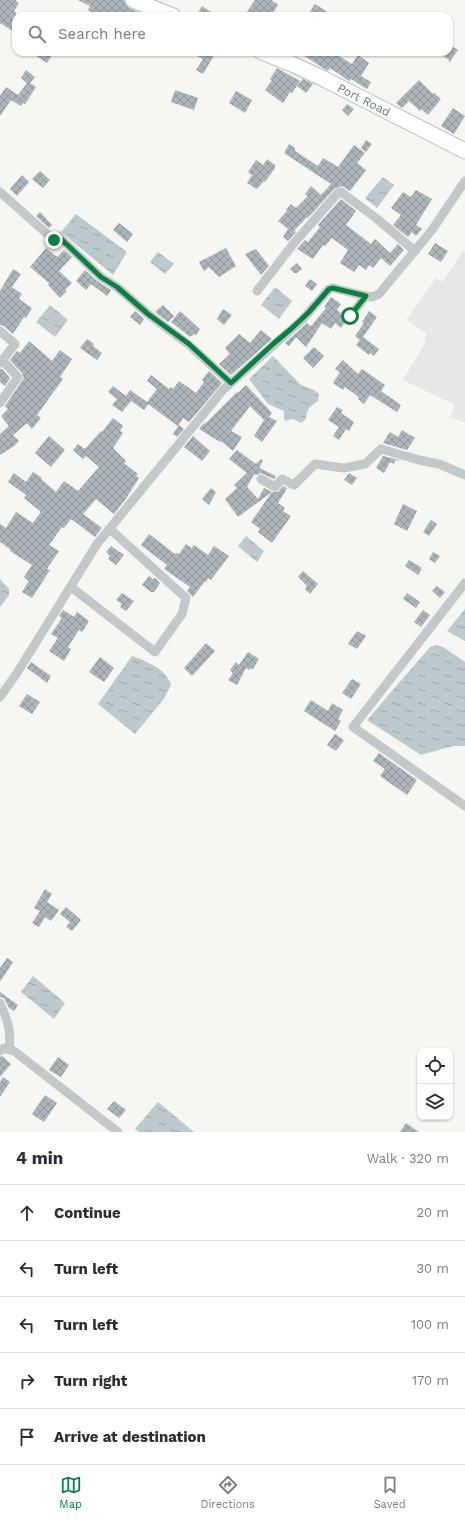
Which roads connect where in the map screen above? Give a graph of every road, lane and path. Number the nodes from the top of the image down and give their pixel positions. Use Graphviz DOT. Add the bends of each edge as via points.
graph roads {
  1 [pos="133,0"];
  2 [pos="163,12"];
  3 [pos="272,56"];
  4 [pos="465,151"];
  5 [pos="465,181"];
  6 [pos="0,192"];
  7 [pos="415,252"];
  8 [pos="257,291"];
  9 [pos="366,296"];
  10 [pos="350,316"];
  11 [pos="0,331"];
  12 [pos="1,362"];
  13 [pos="231,383"];
  14 [pos="0,403"];
  15 [pos="465,475"];
  16 [pos="261,479"];
  17 [pos="110,529"];
  18 [pos="465,583"];
  19 [pos="71,587"];
  20 [pos="0,698"];
  21 [pos="465,806"];
  22 [pos="0,1003"];
  23 [pos="4,1050"];
  24 [pos="118,1132"];
  1 -- 2 [label="highway"];
  3 -- 4 [label="highway, Port Road" via="322,78"];
  5 -- 7 [label="street"];
  6 -- 13 [label="street" via="54,240 58,236 101,277 189,344"];
  7 -- 8 [label="street" via="341,192 294,243"];
  7 -- 9 [label="street" via="379,294"];
  9 -- 10 [label="street"];
  9 -- 13 [label="street" via="329,289 305,316"];
  11 -- 12 [label="street" via="15,344"];
  12 -- 14 [label="street" via="18,377"];
  13 -- 17 [label="street"];
  15 -- 16 [label="street" via="440,464 381,449 365,464 344,468 315,464 294,485 282,479 275,487"];
  17 -- 19 [label="street" via="97,544"];
  17 -- 19 [label="street" via="186,598 182,614 155,652"];
  18 -- 21 [label="street" via="353,727"];
  19 -- 20 [label="street"];
  22 -- 23 [label="street" via="11,1038"];
  23 -- 24 [label="street" via="14,1051"];
}
